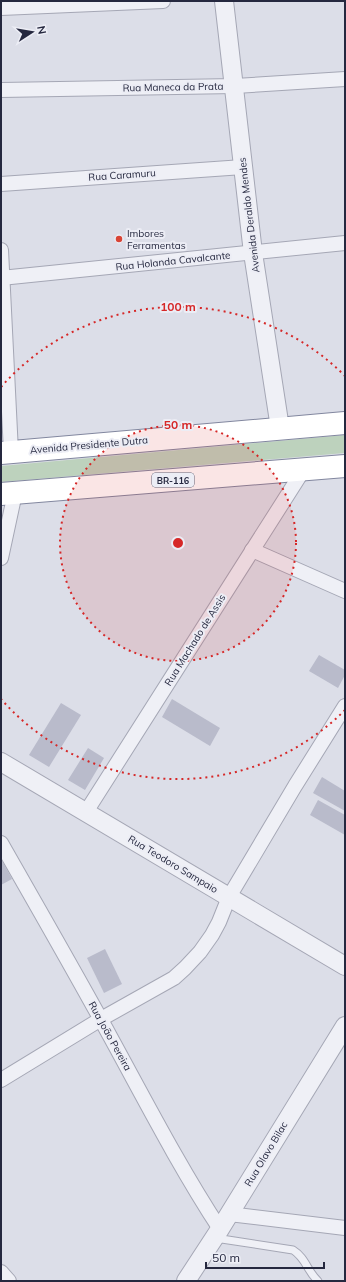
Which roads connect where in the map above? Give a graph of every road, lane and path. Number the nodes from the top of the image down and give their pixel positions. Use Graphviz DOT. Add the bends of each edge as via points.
graph roads {
  1 [pos="163,1"];
  2 [pos="224,1"];
  3 [pos="1,8"];
  4 [pos="345,79"];
  5 [pos="235,86"];
  6 [pos="1,90"];
  7 [pos="243,166"];
  8 [pos="1,184"];
  9 [pos="345,243"];
  10 [pos="1,250"];
  11 [pos="253,253"];
  12 [pos="2,278"];
  13 [pos="345,423"];
  14 [pos="280,428"];
  15 [pos="6,452"];
  16 [pos="345,466"];
  17 [pos="304,469"];
  18 [pos="8,494"];
  19 [pos="252,550"];
  20 [pos="1,558"];
  21 [pos="345,591"];
  22 [pos="345,706"];
  23 [pos="1,762"];
  24 [pos="86,812"];
  25 [pos="1,843"];
  26 [pos="229,897"];
  27 [pos="345,966"];
  28 [pos="101,1019"];
  29 [pos="345,1026"];
  30 [pos="1,1080"];
  31 [pos="221,1227"];
  32 [pos="345,1228"];
  33 [pos="1,1272"];
  34 [pos="9,1281"];
  35 [pos="186,1281"];
  36 [pos="318,1281"];
  1 -- 3 [label="street"];
  2 -- 5 [label="street, Avenida Deraldo Mendes"];
  4 -- 5 [label="street, Rua Maneca da Prata"];
  5 -- 6 [label="street, Rua Maneca da Prata"];
  5 -- 7 [label="street, Avenida Deraldo Mendes"];
  7 -- 8 [label="street, Rua Caramuru"];
  7 -- 11 [label="street, Avenida Deraldo Mendes"];
  9 -- 11 [label="street, Rua Holanda Cavalcante"];
  10 -- 12 [label="street"];
  11 -- 12 [label="street, Rua Holanda Cavalcante"];
  11 -- 14 [label="street, Avenida Deraldo Mendes"];
  12 -- 15 [label="street"];
  13 -- 14 [label="highway, Avenida Presidente Dutra"];
  14 -- 15 [label="highway, Avenida Presidente Dutra"];
  16 -- 17 [label="highway, BR-116"];
  17 -- 18 [label="highway, BR-116"];
  17 -- 19 [label="street, Rua Machado de Assis"];
  18 -- 20 [label="street"];
  19 -- 21 [label="street"];
  19 -- 24 [label="street, Rua Machado de Assis"];
  22 -- 26 [label="street"];
  23 -- 24 [label="street, Rua Teodoro Sampaio"];
  24 -- 26 [label="street, Rua Teodoro Sampaio"];
  25 -- 28 [label="street, Rua João Pereira"];
  26 -- 27 [label="street, Rua Teodoro Sampaio"];
  26 -- 28 [label="street" via="212,935 185,968 174,978"];
  28 -- 30 [label="street"];
  28 -- 31 [label="street, Rua João Pereira" via="189,1179"];
  29 -- 31 [label="street, Rua Olavo Bilac"];
  31 -- 32 [label="street"];
  31 -- 35 [label="street, Rua Olavo Bilac"];
  31 -- 36 [label="lane" via="293,1250 300,1254 312,1276"];
  33 -- 34 [label="street"];
}
